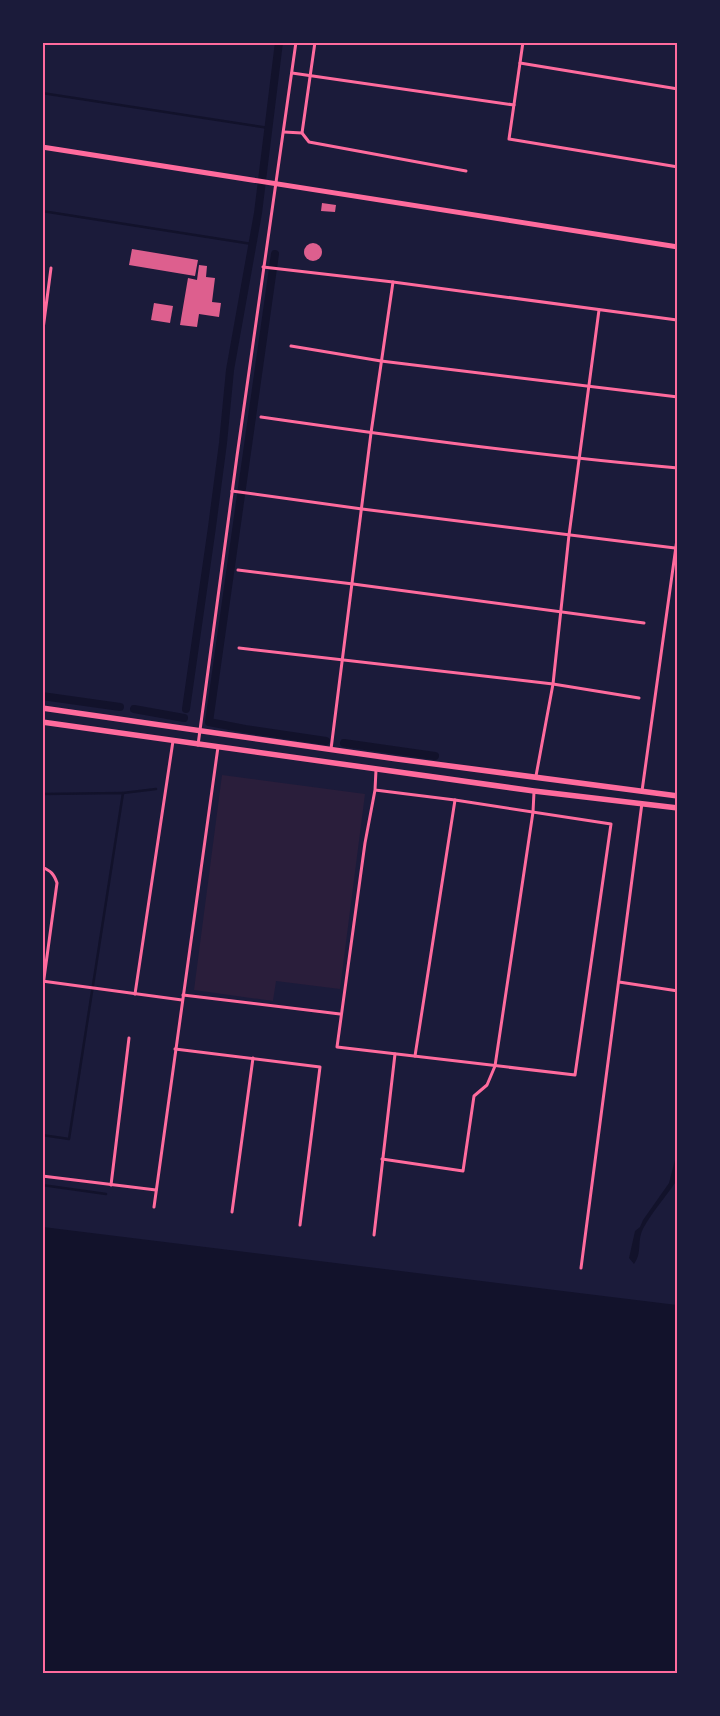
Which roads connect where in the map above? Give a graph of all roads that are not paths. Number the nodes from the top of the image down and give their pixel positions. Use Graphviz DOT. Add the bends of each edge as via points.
graph roads {
  1 [pos="296,42"];
  2 [pos="315,42"];
  3 [pos="523,42"];
  4 [pos="520,63"];
  5 [pos="292,73"];
  6 [pos="310,76"];
  7 [pos="678,89"];
  8 [pos="514,105"];
  9 [pos="284,132"];
  10 [pos="302,133"];
  11 [pos="42,147"];
  12 [pos="678,167"];
  13 [pos="466,171"];
  14 [pos="276,185"];
  15 [pos="678,247"];
  16 [pos="265,267"];
  17 [pos="51,268"];
  18 [pos="393,282"];
  19 [pos="599,310"];
  20 [pos="677,320"];
  21 [pos="42,337"];
  22 [pos="291,346"];
  23 [pos="382,360"];
  24 [pos="590,386"];
  25 [pos="678,398"];
  26 [pos="261,417"];
  27 [pos="371,433"];
  28 [pos="580,460"];
  29 [pos="678,468"];
  30 [pos="234,491"];
  31 [pos="362,509"];
  32 [pos="678,532"];
  33 [pos="569,535"];
  34 [pos="675,548"];
  35 [pos="238,570"];
  36 [pos="353,584"];
  37 [pos="560,612"];
  38 [pos="644,623"];
  39 [pos="239,648"];
  40 [pos="343,660"];
  41 [pos="553,684"];
  42 [pos="639,698"];
  43 [pos="42,708"];
  44 [pos="42,722"];
  45 [pos="200,730"];
  46 [pos="173,741"];
  47 [pos="198,745"];
  48 [pos="218,747"];
  49 [pos="330,750"];
  50 [pos="376,770"];
  51 [pos="536,777"];
  52 [pos="375,790"];
  53 [pos="534,791"];
  54 [pos="642,791"];
  55 [pos="678,796"];
  56 [pos="455,800"];
  57 [pos="642,803"];
  58 [pos="678,808"];
  59 [pos="533,812"];
  60 [pos="42,867"];
  61 [pos="43,981"];
  62 [pos="619,982"];
  63 [pos="678,991"];
  64 [pos="42,993"];
  65 [pos="135,994"];
  66 [pos="183,995"];
  67 [pos="182,1000"];
  68 [pos="340,1014"];
  69 [pos="129,1038"];
  70 [pos="176,1049"];
  71 [pos="395,1054"];
  72 [pos="414,1056"];
  73 [pos="253,1058"];
  74 [pos="495,1066"];
  75 [pos="382,1159"];
  76 [pos="42,1176"];
  77 [pos="111,1185"];
  78 [pos="156,1190"];
  79 [pos="154,1207"];
  80 [pos="232,1212"];
  81 [pos="300,1225"];
  82 [pos="374,1235"];
  83 [pos="581,1268"];
  1 -- 5 [label="street"];
  2 -- 6 [label="street"];
  3 -- 4 [label="street"];
  4 -- 7 [label="street"];
  4 -- 8 [label="street"];
  5 -- 6 [label="street"];
  5 -- 9 [label="street"];
  6 -- 8 [label="street"];
  6 -- 10 [label="street"];
  8 -- 12 [label="street" via="509,139"];
  9 -- 10 [label="street"];
  9 -- 14 [label="street"];
  10 -- 13 [label="street" via="309,142"];
  11 -- 14 [label="main road"];
  14 -- 15 [label="main road"];
  14 -- 16 [label="street"];
  16 -- 18 [label="street"];
  16 -- 30 [label="street"];
  17 -- 21 [label="street"];
  18 -- 19 [label="street"];
  18 -- 23 [label="street"];
  19 -- 20 [label="street"];
  19 -- 24 [label="street"];
  22 -- 23 [label="street"];
  23 -- 24 [label="street"];
  23 -- 27 [label="street"];
  24 -- 25 [label="street"];
  24 -- 28 [label="street"];
  26 -- 27 [label="street"];
  27 -- 28 [label="street"];
  27 -- 31 [label="street"];
  28 -- 29 [label="street"];
  28 -- 33 [label="street"];
  30 -- 31 [label="street"];
  30 -- 45 [label="street"];
  31 -- 33 [label="street"];
  31 -- 36 [label="street"];
  32 -- 34 [label="street"];
  33 -- 34 [label="street"];
  33 -- 37 [label="street"];
  34 -- 54 [label="street"];
  35 -- 36 [label="street"];
  36 -- 37 [label="street"];
  36 -- 40 [label="street"];
  37 -- 38 [label="street"];
  37 -- 41 [label="street"];
  39 -- 40 [label="street"];
  40 -- 41 [label="street"];
  40 -- 49 [label="street"];
  41 -- 42 [label="street"];
  41 -- 51 [label="street"];
  43 -- 45 [label="main road"];
  44 -- 46 [label="main road"];
  45 -- 47 [label="street"];
  45 -- 49 [label="main road"];
  46 -- 47 [label="main road"];
  46 -- 65 [label="street"];
  47 -- 48 [label="main road"];
  48 -- 50 [label="main road"];
  48 -- 66 [label="street"];
  49 -- 51 [label="main road"];
  50 -- 52 [label="street"];
  50 -- 53 [label="main road"];
  51 -- 54 [label="main road"];
  52 -- 56 [label="street"];
  52 -- 68 [label="street"];
  53 -- 57 [label="main road"];
  53 -- 59 [label="street"];
  54 -- 55 [label="main road"];
  56 -- 59 [label="street"];
  56 -- 72 [label="street"];
  57 -- 58 [label="main road"];
  57 -- 62 [label="street"];
  59 -- 74 [label="street"];
  59 -- 74 [label="street" via="611,824 575,1075"];
  60 -- 61 [label="street" via="50,870 57,883"];
  61 -- 64 [label="street"];
  61 -- 65 [label="street"];
  62 -- 63 [label="street"];
  62 -- 83 [label="street"];
  65 -- 67 [label="street"];
  66 -- 67 [label="street"];
  66 -- 68 [label="street"];
  67 -- 70 [label="street"];
  68 -- 71 [label="street" via="337,1046"];
  69 -- 77 [label="street"];
  70 -- 73 [label="street"];
  70 -- 78 [label="street"];
  71 -- 72 [label="street"];
  71 -- 75 [label="street"];
  72 -- 74 [label="street"];
  73 -- 80 [label="street"];
  73 -- 81 [label="street" via="320,1066"];
  74 -- 75 [label="street" via="487,1085 474,1096 463,1171"];
  75 -- 82 [label="street"];
  76 -- 77 [label="street"];
  77 -- 78 [label="street"];
  78 -- 79 [label="street"];
}
